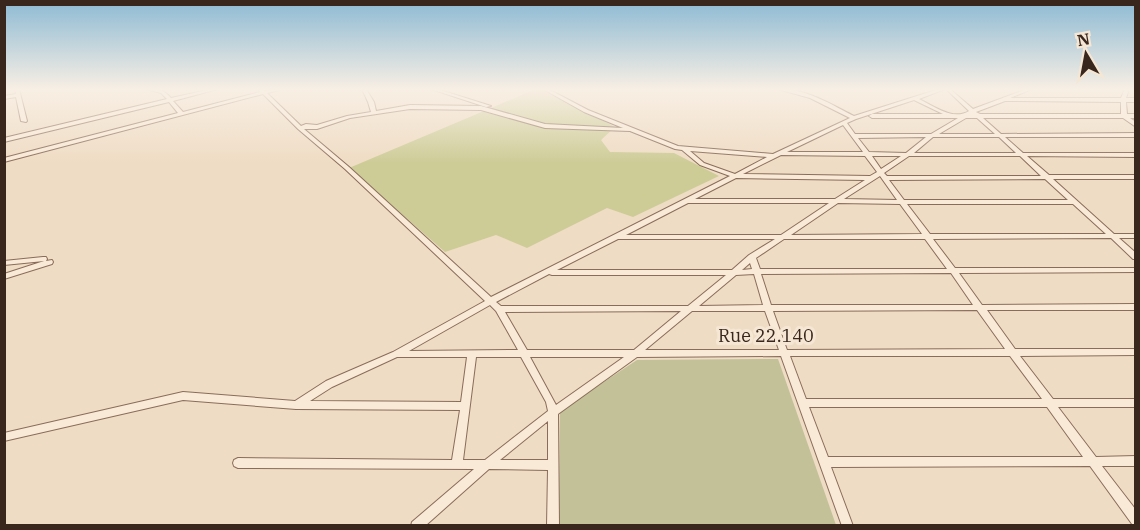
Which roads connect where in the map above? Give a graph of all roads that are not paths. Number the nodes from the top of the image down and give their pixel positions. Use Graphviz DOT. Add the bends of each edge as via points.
graph roads {
  1 [pos="23,114"];
  2 [pos="113,114"];
  3 [pos="182,114"];
  4 [pos="286,114"];
  5 [pos="371,114"];
  6 [pos="501,114"];
  7 [pos="592,114"];
  8 [pos="845,114"];
  9 [pos="870,114"];
  10 [pos="945,114"];
  11 [pos="969,114"];
  12 [pos="976,114"];
  13 [pos="864,116"];
  14 [pos="1124,116"];
  15 [pos="1136,116"];
  16 [pos="952,117"];
  17 [pos="964,117"];
  18 [pos="980,117"];
  19 [pos="854,118"];
  20 [pos="24,120"];
  21 [pos="845,124"];
  22 [pos="1136,125"];
  23 [pos="300,128"];
  24 [pos="628,130"];
  25 [pos="933,135"];
  26 [pos="1000,135"];
  27 [pos="1136,135"];
  28 [pos="854,136"];
  29 [pos="4,140"];
  30 [pos="684,150"];
  31 [pos="908,154"];
  32 [pos="777,155"];
  33 [pos="868,155"];
  34 [pos="1022,155"];
  35 [pos="1136,155"];
  36 [pos="4,160"];
  37 [pos="883,174"];
  38 [pos="735,176"];
  39 [pos="1046,177"];
  40 [pos="1136,177"];
  41 [pos="869,178"];
  42 [pos="690,201"];
  43 [pos="835,202"];
  44 [pos="1073,202"];
  45 [pos="903,203"];
  46 [pos="1112,236"];
  47 [pos="1136,236"];
  48 [pos="617,237"];
  49 [pos="781,237"];
  50 [pos="928,237"];
  51 [pos="752,257"];
  52 [pos="1136,257"];
  53 [pos="4,263"];
  54 [pos="1136,270"];
  55 [pos="757,272"];
  56 [pos="954,272"];
  57 [pos="549,273"];
  58 [pos="731,273"];
  59 [pos="4,277"];
  60 [pos="491,301"];
  61 [pos="981,308"];
  62 [pos="1136,308"];
  63 [pos="499,309"];
  64 [pos="768,309"];
  65 [pos="686,310"];
  66 [pos="785,352"];
  67 [pos="1136,352"];
  68 [pos="636,353"];
  69 [pos="1014,353"];
  70 [pos="396,354"];
  71 [pos="472,354"];
  72 [pos="526,354"];
  73 [pos="804,403"];
  74 [pos="1136,403"];
  75 [pos="1051,404"];
  76 [pos="296,405"];
  77 [pos="465,406"];
  78 [pos="553,412"];
  79 [pos="4,437"];
  80 [pos="1093,461"];
  81 [pos="1136,461"];
  82 [pos="825,462"];
  83 [pos="238,463"];
  84 [pos="457,464"];
  85 [pos="486,465"];
  86 [pos="554,465"];
  87 [pos="1136,520"];
  88 [pos="416,525"];
  89 [pos="553,525"];
  90 [pos="848,525"];
  1 -- 20 [label="street"];
  2 -- 29 [label="street"];
  3 -- 36 [label="street"];
  4 -- 23 [label="street"];
  5 -- 23 [label="street"];
  6 -- 24 [label="street" via="545,126"];
  7 -- 24 [label="street"];
  8 -- 19 [label="street"];
  9 -- 13 [label="street"];
  10 -- 16 [label="street"];
  11 -- 17 [label="street"];
  12 -- 18 [label="street"];
  13 -- 16 [label="street"];
  13 -- 19 [label="street"];
  14 -- 15 [label="street"];
  14 -- 18 [label="street"];
  14 -- 22 [label="street"];
  16 -- 17 [label="street"];
  17 -- 18 [label="street"];
  17 -- 25 [label="street"];
  18 -- 26 [label="street"];
  19 -- 21 [label="street"];
  21 -- 28 [label="street"];
  21 -- 32 [label="street"];
  23 -- 60 [label="street"];
  24 -- 30 [label="street"];
  25 -- 26 [label="street"];
  25 -- 28 [label="street"];
  25 -- 31 [label="street"];
  26 -- 27 [label="street"];
  26 -- 34 [label="street"];
  28 -- 33 [label="street"];
  30 -- 32 [label="street"];
  30 -- 38 [label="street" via="702,164"];
  31 -- 33 [label="street"];
  31 -- 34 [label="street"];
  31 -- 37 [label="street"];
  32 -- 33 [label="street"];
  32 -- 38 [label="street"];
  33 -- 37 [label="street"];
  34 -- 35 [label="street"];
  34 -- 39 [label="street"];
  37 -- 39 [label="street"];
  37 -- 41 [label="street"];
  37 -- 45 [label="street"];
  38 -- 41 [label="street"];
  38 -- 42 [label="street"];
  39 -- 40 [label="street"];
  39 -- 44 [label="street"];
  41 -- 43 [label="street"];
  42 -- 43 [label="street"];
  42 -- 48 [label="street"];
  43 -- 45 [label="street"];
  43 -- 49 [label="street"];
  44 -- 45 [label="street"];
  44 -- 46 [label="street"];
  45 -- 50 [label="street"];
  46 -- 47 [label="street"];
  46 -- 50 [label="street"];
  46 -- 52 [label="street"];
  48 -- 49 [label="street"];
  48 -- 57 [label="street"];
  49 -- 50 [label="street"];
  49 -- 51 [label="street"];
  50 -- 56 [label="street"];
  51 -- 55 [label="street"];
  51 -- 58 [label="street"];
  53 -- 59 [label="street" via="46,261"];
  54 -- 56 [label="street"];
  55 -- 56 [label="street"];
  55 -- 58 [label="street"];
  55 -- 64 [label="street"];
  56 -- 61 [label="street"];
  57 -- 58 [label="street"];
  57 -- 60 [label="street"];
  58 -- 65 [label="street"];
  60 -- 63 [label="street"];
  60 -- 70 [label="street"];
  61 -- 62 [label="street"];
  61 -- 64 [label="street"];
  61 -- 69 [label="street"];
  63 -- 65 [label="street"];
  63 -- 72 [label="street"];
  64 -- 65 [label="street"];
  64 -- 66 [label="street"];
  65 -- 68 [label="street"];
  66 -- 68 [label="street, Rue 22.140"];
  66 -- 69 [label="street, Rue 22.140"];
  66 -- 73 [label="street"];
  67 -- 69 [label="street, Rue 22.140"];
  68 -- 72 [label="street, Rue 22.140"];
  68 -- 78 [label="street"];
  69 -- 75 [label="street"];
  70 -- 71 [label="street, Rue 22.140"];
  70 -- 76 [label="street" via="329,384"];
  71 -- 72 [label="street, Rue 22.140"];
  71 -- 77 [label="street"];
  72 -- 78 [label="street"];
  73 -- 75 [label="street"];
  73 -- 82 [label="street"];
  74 -- 75 [label="street"];
  75 -- 80 [label="street"];
  76 -- 77 [label="street"];
  76 -- 79 [label="street" via="175,397"];
  77 -- 84 [label="street"];
  78 -- 85 [label="street"];
  78 -- 86 [label="street"];
  80 -- 81 [label="street"];
  80 -- 82 [label="street"];
  80 -- 87 [label="street"];
  82 -- 90 [label="street"];
  83 -- 84 [label="street"];
  84 -- 85 [label="street"];
  85 -- 86 [label="street"];
  85 -- 88 [label="street"];
  86 -- 89 [label="street"];
}
